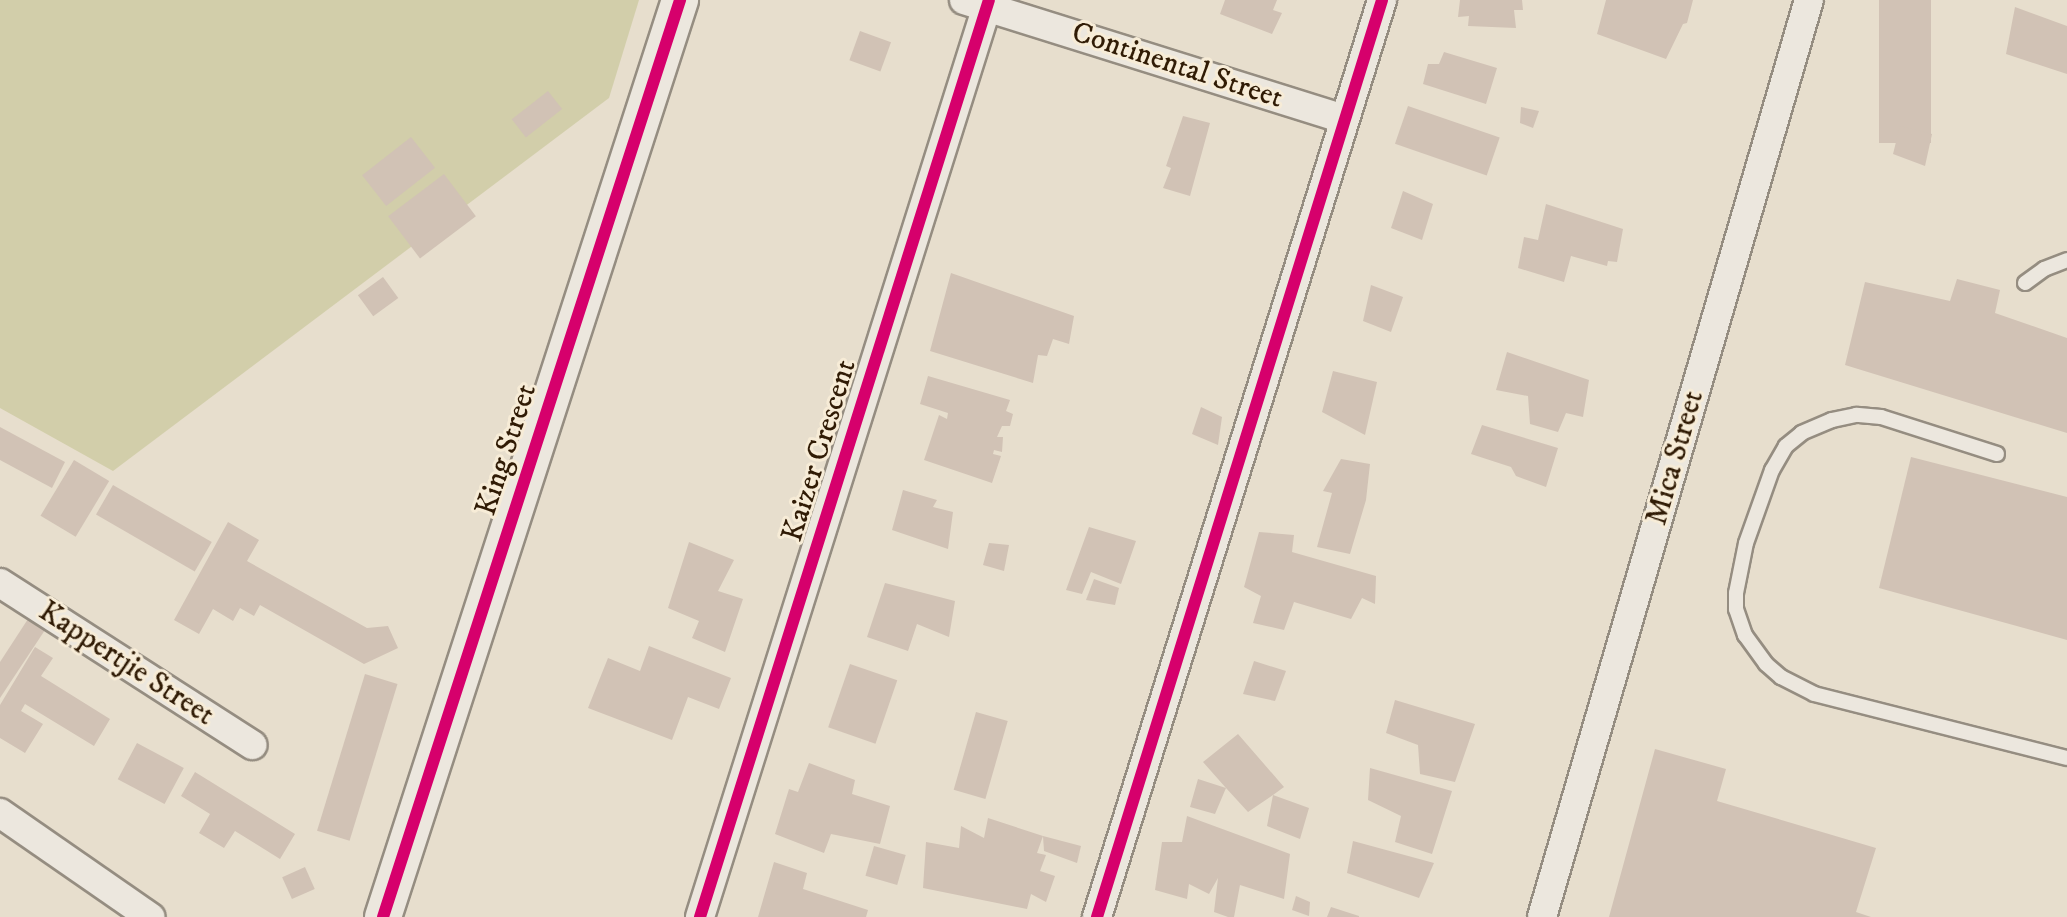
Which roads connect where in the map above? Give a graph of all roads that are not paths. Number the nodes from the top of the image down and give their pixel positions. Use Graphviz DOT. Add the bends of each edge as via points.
graph roads {
  1 [pos="680,0"];
  2 [pos="1382,0"];
  3 [pos="1809,0"];
  4 [pos="980,2"];
  5 [pos="1344,119"];
  6 [pos="2067,260"];
  7 [pos="2025,283"];
  8 [pos="1997,454"];
  9 [pos="0,583"];
  10 [pos="252,745"];
  11 [pos="2067,758"];
  12 [pos="0,813"];
  13 [pos="150,917"];
  14 [pos="383,917"];
  15 [pos="700,917"];
  16 [pos="1097,917"];
  17 [pos="1542,917"];
  1 -- 14 [label="street, King Street"];
  2 -- 5 [label="street"];
  3 -- 17 [label="street, Mica Street"];
  4 -- 5 [label="street, Continental Street"];
  4 -- 15 [label="street, Kaizer Crescent"];
  5 -- 16 [label="street"];
  6 -- 7 [label="lane"];
  8 -- 11 [label="lane" via="1881,417 1856,415 1802,433 1786,446 1772,470 1746,543 1736,609 1745,635 1766,664 1814,694"];
  9 -- 10 [label="street, Kappertjie Street"];
  12 -- 13 [label="street"];
}
